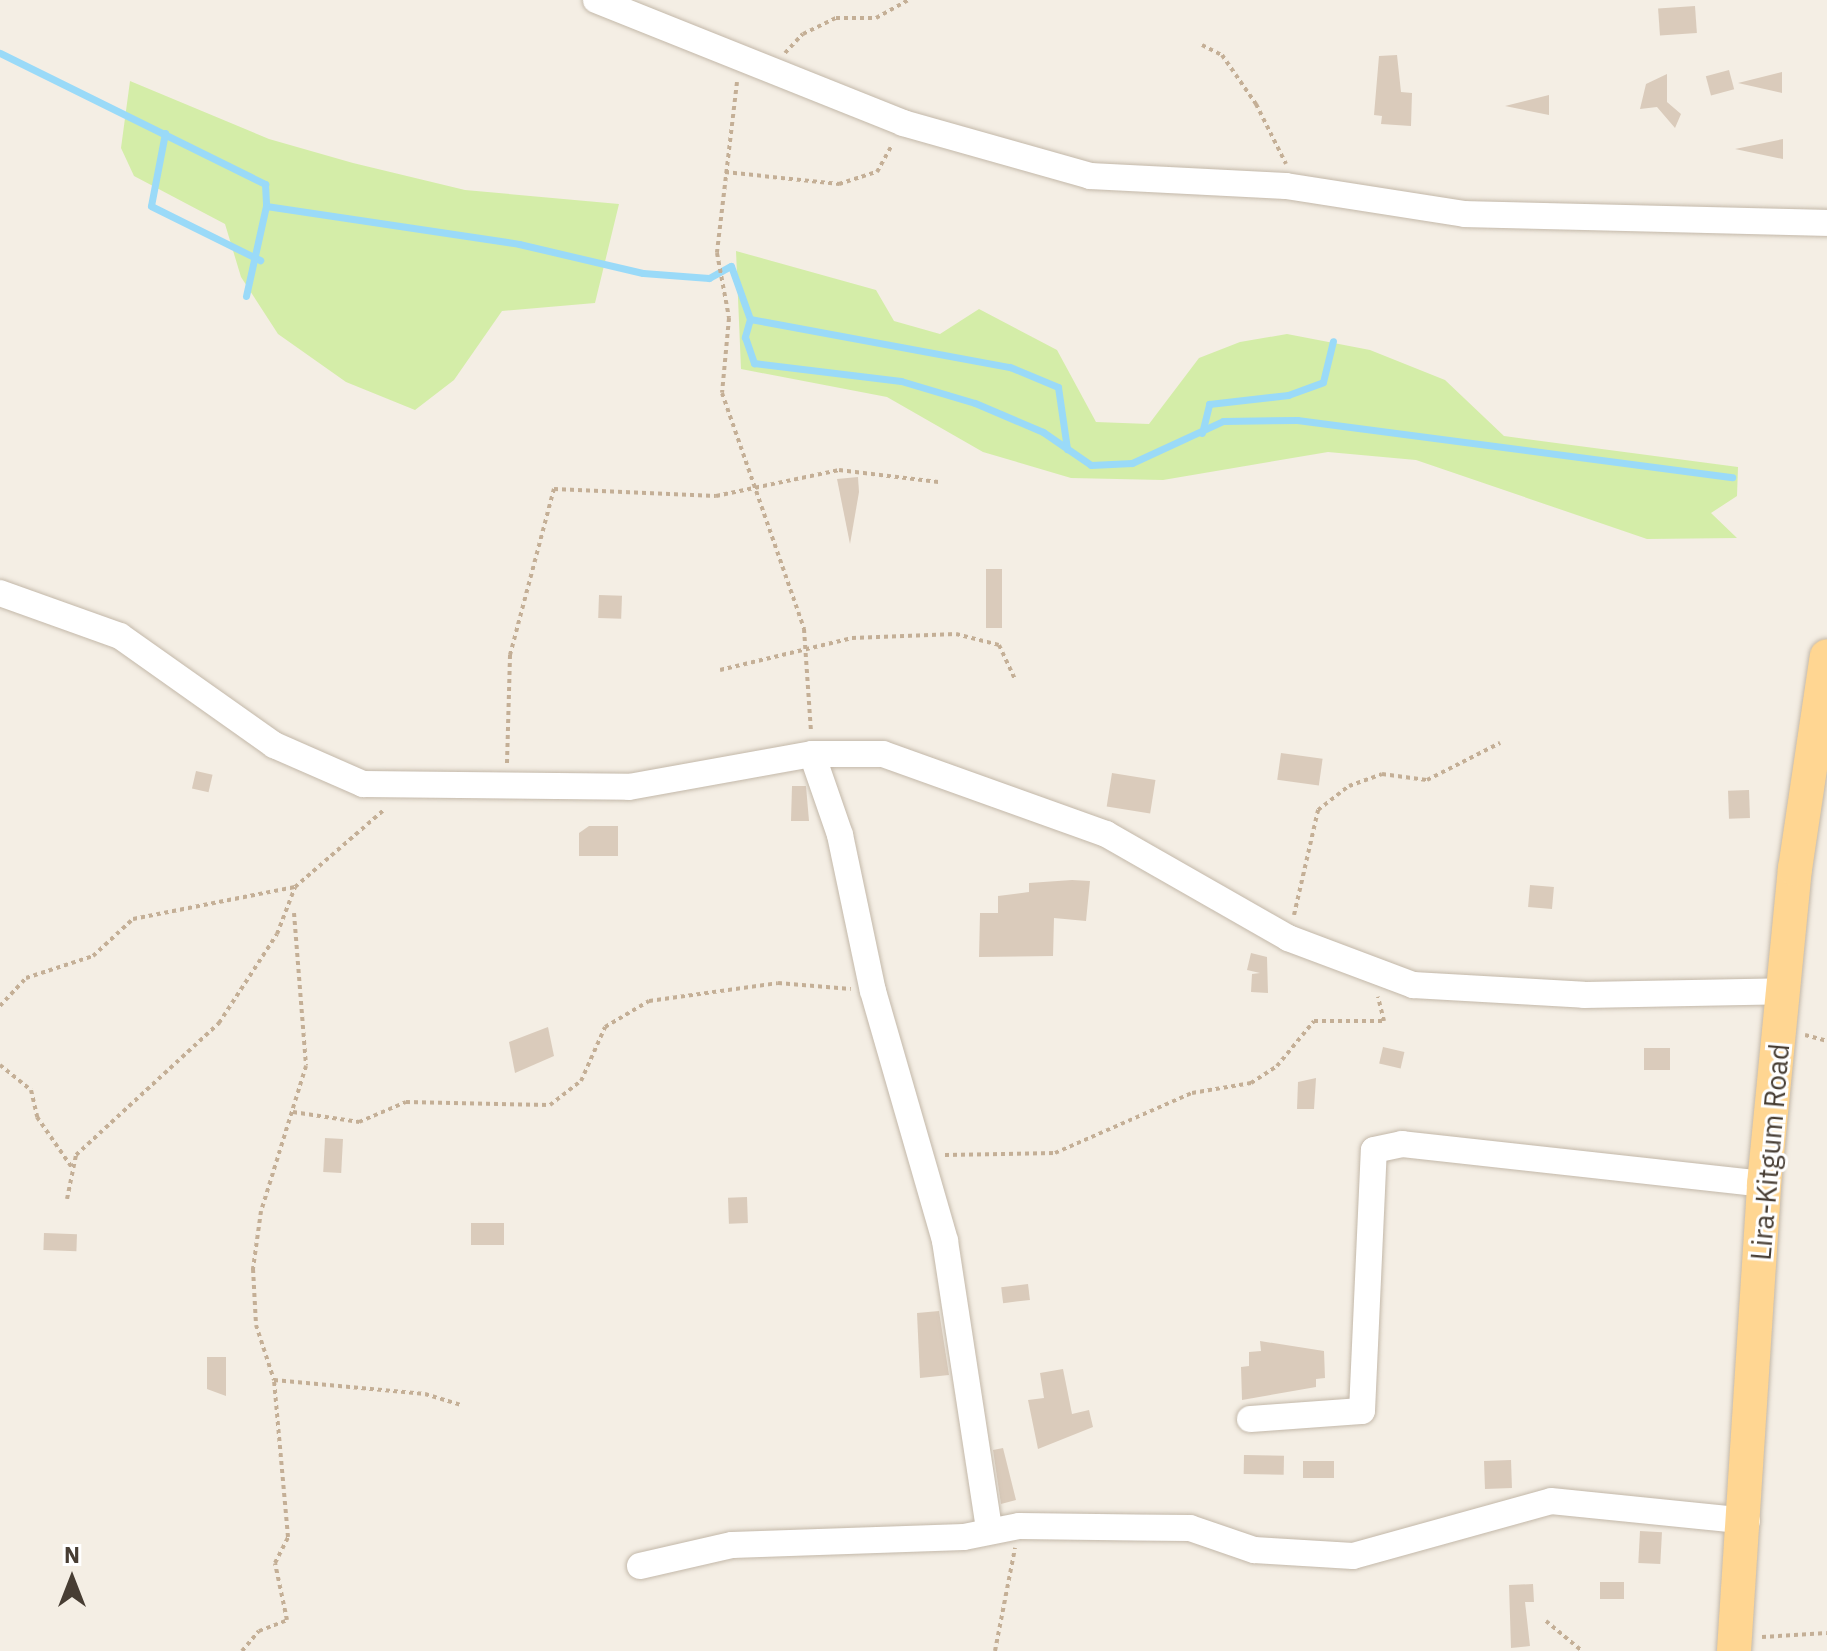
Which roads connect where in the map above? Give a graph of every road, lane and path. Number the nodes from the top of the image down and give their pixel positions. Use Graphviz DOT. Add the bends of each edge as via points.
graph roads {
  1 [pos="596,0"];
  2 [pos="909,0"];
  3 [pos="1202,45"];
  4 [pos="747,57"];
  5 [pos="772,66"];
  6 [pos="903,123"];
  7 [pos="725,172"];
  8 [pos="1286,186"];
  9 [pos="1827,223"];
  10 [pos="938,482"];
  11 [pos="755,487"];
  12 [pos="0,593"];
  13 [pos="806,648"];
  14 [pos="1827,656"];
  15 [pos="720,670"];
  16 [pos="1015,679"];
  17 [pos="1500,743"];
  18 [pos="812,754"];
  19 [pos="408,789"];
  20 [pos="506,789"];
  21 [pos="295,887"];
  22 [pos="294,913"];
  23 [pos="1288,938"];
  24 [pos="1372,973"];
  25 [pos="873,991"];
  26 [pos="1785,991"];
  27 [pos="0,1006"];
  28 [pos="0,1065"];
  29 [pos="293,1112"];
  30 [pos="919,1157"];
  31 [pos="73,1169"];
  32 [pos="1764,1184"];
  33 [pos="67,1199"];
  34 [pos="274,1380"];
  35 [pos="462,1405"];
  36 [pos="1250,1419"];
  37 [pos="1747,1521"];
  38 [pos="1019,1526"];
  39 [pos="989,1530"];
  40 [pos="640,1566"];
  41 [pos="1546,1621"];
  42 [pos="1827,1633"];
  43 [pos="1735,1645"];
  44 [pos="242,1651"];
  45 [pos="995,1651"];
  46 [pos="1582,1651"];
  1 -- 4 [label="street"];
  2 -- 5 [label="path" via="876,18 836,18 803,34"];
  3 -- 8 [label="path" via="1222,55 1256,104 1286,159"];
  4 -- 5 [label="street"];
  4 -- 7 [label="path" via="729,102"];
  5 -- 6 [label="street"];
  6 -- 7 [label="path" via="877,172 839,184"];
  6 -- 8 [label="street" via="1090,176"];
  7 -- 11 [label="path" via="717,253 729,318 722,393"];
  8 -- 9 [label="street" via="1465,214"];
  10 -- 11 [label="path" via="839,470"];
  11 -- 13 [label="path"];
  11 -- 20 [label="path" via="716,496 554,489 510,655"];
  12 -- 19 [label="street" via="120,636 274,745 339,776"];
  13 -- 15 [label="path"];
  13 -- 16 [label="path" via="852,638 956,634 999,645"];
  13 -- 18 [label="path"];
  14 -- 26 [label="main road, Lira-Kitgum Road"];
  17 -- 23 [label="path" via="1427,780 1371,778 1318,810"];
  18 -- 20 [label="street" via="659,784"];
  18 -- 23 [label="street" via="908,761 1106,834"];
  18 -- 25 [label="street" via="840,835"];
  19 -- 20 [label="street"];
  19 -- 21 [label="path"];
  21 -- 27 [label="path" via="133,919 93,956 26,978"];
  21 -- 31 [label="path" via="277,934 219,1023 76,1155"];
  22 -- 29 [label="path" via="306,1066"];
  23 -- 24 [label="street"];
  24 -- 26 [label="street" via="1484,993"];
  24 -- 30 [label="path" via="1384,1021 1314,1021 1277,1066 1251,1083 1192,1093 1055,1153"];
  25 -- 29 [label="path" via="778,983 649,1001 605,1027 581,1081 550,1105 406,1102 359,1122"];
  25 -- 30 [label="street"];
  26 -- 32 [label="main road, Lira-Kitgum Road"];
  28 -- 31 [label="path" via="31,1090 37,1117"];
  29 -- 34 [label="path" via="261,1211 253,1269 256,1325"];
  30 -- 39 [label="street" via="960,1312"];
  31 -- 33 [label="path"];
  32 -- 36 [label="street" via="1402,1144 1374,1150 1362,1411"];
  32 -- 37 [label="main road, Lira-Kitgum Road"];
  34 -- 35 [label="path" via="425,1394"];
  34 -- 44 [label="path" via="288,1537 275,1563 287,1620 259,1631"];
  37 -- 38 [label="street" via="1551,1501 1444,1526 1386,1551 1318,1557 1254,1550 1190,1528"];
  37 -- 43 [label="main road, Lira-Kitgum Road"];
  38 -- 39 [label="street"];
  38 -- 45 [label="path"];
  39 -- 40 [label="street" via="964,1537 732,1545"];
  41 -- 46 [label="path"];
  42 -- 43 [label="path"];
}
